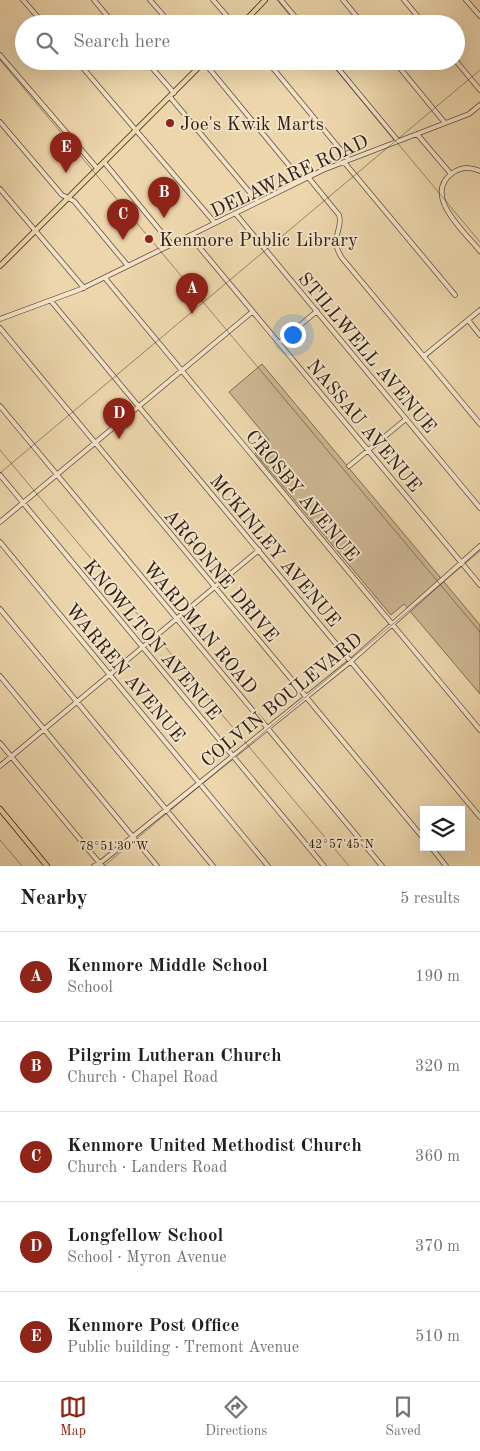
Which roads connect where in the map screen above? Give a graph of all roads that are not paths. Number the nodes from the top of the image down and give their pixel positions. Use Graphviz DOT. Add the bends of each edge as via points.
graph roads {
  1 [pos="24,0"];
  2 [pos="94,0"];
  3 [pos="150,0"];
  4 [pos="214,0"];
  5 [pos="265,0"];
  6 [pos="281,0"];
  7 [pos="344,0"];
  8 [pos="404,0"];
  9 [pos="466,0"];
  10 [pos="36,15"];
  11 [pos="106,15"];
  12 [pos="163,15"];
  13 [pos="226,15"];
  14 [pos="251,15"];
  15 [pos="294,15"];
  16 [pos="356,15"];
  17 [pos="416,15"];
  18 [pos="480,16"];
  19 [pos="0,57"];
  20 [pos="84,70"];
  21 [pos="153,70"];
  22 [pos="196,70"];
  23 [pos="211,70"];
  24 [pos="274,70"];
  25 [pos="339,70"];
  26 [pos="401,70"];
  27 [pos="463,70"];
  28 [pos="480,90"];
  29 [pos="172,95"];
  30 [pos="480,106"];
  31 [pos="0,122"];
  32 [pos="445,123"];
  33 [pos="136,130"];
  34 [pos="418,134"];
  35 [pos="398,141"];
  36 [pos="349,160"];
  37 [pos="104,162"];
  38 [pos="344,162"];
  39 [pos="97,168"];
  40 [pos="480,171"];
  41 [pos="451,174"];
  42 [pos="308,177"];
  43 [pos="301,180"];
  44 [pos="0,189"];
  45 [pos="68,198"];
  46 [pos="257,201"];
  47 [pos="235,213"];
  48 [pos="215,223"];
  49 [pos="35,230"];
  50 [pos="190,236"];
  51 [pos="172,245"];
  52 [pos="480,251"];
  53 [pos="1,263"];
  54 [pos="128,266"];
  55 [pos="105,278"];
  56 [pos="84,288"];
  57 [pos="455,295"];
  58 [pos="51,301"];
  59 [pos="480,310"];
  60 [pos="317,311"];
  61 [pos="252,312"];
  62 [pos="0,319"];
  63 [pos="468,320"];
  64 [pos="0,328"];
  65 [pos="480,335"];
  66 [pos="279,343"];
  67 [pos="424,356"];
  68 [pos="182,370"];
  69 [pos="0,406"];
  70 [pos="139,406"];
  71 [pos="406,419"];
  72 [pos="480,424"];
  73 [pos="95,443"];
  74 [pos="368,451"];
  75 [pos="349,466"];
  76 [pos="57,474"];
  77 [pos="0,475"];
  78 [pos="23,503"];
  79 [pos="480,508"];
  80 [pos="0,522"];
  81 [pos="0,542"];
  82 [pos="480,546"];
  83 [pos="259,550"];
  84 [pos="461,563"];
  85 [pos="480,585"];
  86 [pos="215,587"];
  87 [pos="0,609"];
  88 [pos="177,619"];
  89 [pos="392,625"];
  90 [pos="143,647"];
  91 [pos="351,661"];
  92 [pos="110,675"];
  93 [pos="0,676"];
  94 [pos="307,698"];
  95 [pos="77,702"];
  96 [pos="44,729"];
  97 [pos="268,729"];
  98 [pos="480,730"];
  99 [pos="0,743"];
  100 [pos="233,756"];
  101 [pos="11,757"];
  102 [pos="0,766"];
  103 [pos="200,784"];
  104 [pos="0,810"];
  105 [pos="167,810"];
  106 [pos="480,817"];
  107 [pos="420,834"];
  108 [pos="133,836"];
  109 [pos="434,851"];
  110 [pos="101,865"];
  111 [pos="443,865"];
  112 [pos="47,866"];
  113 [pos="94,866"];
  114 [pos="158,866"];
  115 [pos="212,866"];
  116 [pos="268,866"];
  117 [pos="324,866"];
  118 [pos="382,866"];
  1 -- 10 [label="street"];
  2 -- 11 [label="street"];
  3 -- 12 [label="street"];
  4 -- 13 [label="street"];
  5 -- 14 [label="main road"];
  6 -- 15 [label="street"];
  7 -- 16 [label="street"];
  8 -- 17 [label="street"];
  9 -- 18 [label="street"];
  19 -- 39 [label="street"];
  20 -- 33 [label="street"];
  21 -- 29 [label="street"];
  22 -- 29 [label="main road"];
  23 -- 43 [label="street"];
  24 -- 36 [label="street"];
  25 -- 35 [label="street"];
  26 -- 32 [label="street"];
  27 -- 28 [label="street"];
  29 -- 33 [label="main road"];
  29 -- 46 [label="street"];
  30 -- 32 [label="street, DELAWARE ROAD"];
  31 -- 45 [label="street"];
  32 -- 34 [label="street, DELAWARE ROAD"];
  33 -- 37 [label="main road"];
  33 -- 48 [label="street"];
  34 -- 35 [label="street, DELAWARE ROAD"];
  34 -- 41 [label="street"];
  35 -- 36 [label="street, DELAWARE ROAD"];
  36 -- 38 [label="street, DELAWARE ROAD"];
  37 -- 39 [label="main road"];
  37 -- 51 [label="street"];
  38 -- 42 [label="street, DELAWARE ROAD"];
  38 -- 57 [label="street"];
  39 -- 45 [label="main road"];
  40 -- 41 [label="street" via="464,168"];
  41 -- 52 [label="street" via="442,189 444,205"];
  42 -- 43 [label="street, DELAWARE ROAD"];
  42 -- 67 [label="street" via="341,218 336,240 340,254"];
  43 -- 46 [label="street, DELAWARE ROAD"];
  44 -- 49 [label="street"];
  45 -- 49 [label="main road"];
  45 -- 54 [label="street"];
  46 -- 47 [label="street, DELAWARE ROAD"];
  47 -- 48 [label="street, DELAWARE ROAD"];
  47 -- 60 [label="street, STILLWELL AVENUE"];
  48 -- 50 [label="street, DELAWARE ROAD"];
  49 -- 53 [label="main road"];
  49 -- 56 [label="street"];
  50 -- 51 [label="street, DELAWARE ROAD"];
  50 -- 61 [label="street, NASSAU AVENUE"];
  51 -- 54 [label="street, DELAWARE ROAD"];
  54 -- 55 [label="street, DELAWARE ROAD"];
  55 -- 56 [label="street, DELAWARE ROAD"];
  55 -- 68 [label="street, CROSBY AVENUE"];
  56 -- 58 [label="street, DELAWARE ROAD"];
  58 -- 62 [label="street, DELAWARE ROAD"];
  58 -- 70 [label="street, MCKINLEY AVENUE"];
  59 -- 63 [label="street"];
  60 -- 66 [label="street"];
  60 -- 71 [label="street, STILLWELL AVENUE"];
  61 -- 66 [label="street, NASSAU AVENUE"];
  61 -- 68 [label="street"];
  63 -- 65 [label="street"];
  63 -- 67 [label="street"];
  64 -- 73 [label="street, ARGONNE DRIVE"];
  66 -- 74 [label="street, NASSAU AVENUE"];
  67 -- 72 [label="street"];
  68 -- 70 [label="street"];
  68 -- 89 [label="street, CROSBY AVENUE"];
  69 -- 76 [label="street, WARDMAN ROAD"];
  70 -- 73 [label="street"];
  70 -- 83 [label="street, MCKINLEY AVENUE"];
  71 -- 74 [label="street"];
  71 -- 79 [label="street, STILLWELL AVENUE"];
  73 -- 76 [label="street"];
  73 -- 86 [label="street, ARGONNE DRIVE"];
  74 -- 75 [label="street"];
  74 -- 84 [label="street, NASSAU AVENUE"];
  76 -- 78 [label="street"];
  76 -- 88 [label="street, WARDMAN ROAD"];
  77 -- 78 [label="street, KNOWLTON AVENUE"];
  78 -- 80 [label="street"];
  78 -- 90 [label="street, KNOWLTON AVENUE"];
  81 -- 92 [label="street, WARREN AVENUE"];
  82 -- 84 [label="street, COLVIN BOULEVARD"];
  83 -- 86 [label="street"];
  83 -- 91 [label="street, MCKINLEY AVENUE"];
  84 -- 85 [label="street, NASSAU AVENUE"];
  84 -- 89 [label="street, COLVIN BOULEVARD"];
  86 -- 88 [label="street"];
  86 -- 94 [label="street, ARGONNE DRIVE"];
  87 -- 95 [label="street"];
  88 -- 90 [label="street"];
  88 -- 97 [label="street, WARDMAN ROAD"];
  89 -- 91 [label="street, COLVIN BOULEVARD"];
  89 -- 98 [label="street, CROSBY AVENUE"];
  90 -- 92 [label="street"];
  90 -- 100 [label="street, KNOWLTON AVENUE"];
  91 -- 94 [label="street, COLVIN BOULEVARD"];
  91 -- 106 [label="street, MCKINLEY AVENUE"];
  92 -- 95 [label="street"];
  92 -- 103 [label="street, WARREN AVENUE"];
  93 -- 96 [label="street"];
  94 -- 97 [label="street, COLVIN BOULEVARD"];
  94 -- 107 [label="street, ARGONNE DRIVE"];
  95 -- 96 [label="street"];
  95 -- 105 [label="street"];
  96 -- 101 [label="street"];
  96 -- 108 [label="street"];
  97 -- 100 [label="street, COLVIN BOULEVARD"];
  97 -- 118 [label="street, WARDMAN ROAD"];
  99 -- 101 [label="street"];
  100 -- 103 [label="street, COLVIN BOULEVARD"];
  100 -- 117 [label="street, KNOWLTON AVENUE"];
  101 -- 102 [label="street"];
  101 -- 110 [label="street"];
  103 -- 105 [label="street, COLVIN BOULEVARD"];
  103 -- 116 [label="street, WARREN AVENUE"];
  104 -- 112 [label="main road"];
  105 -- 108 [label="street, COLVIN BOULEVARD"];
  105 -- 115 [label="street"];
  108 -- 110 [label="street, COLVIN BOULEVARD"];
  108 -- 114 [label="street"];
  109 -- 111 [label="street"];
  110 -- 113 [label="street, COLVIN BOULEVARD"];
}
